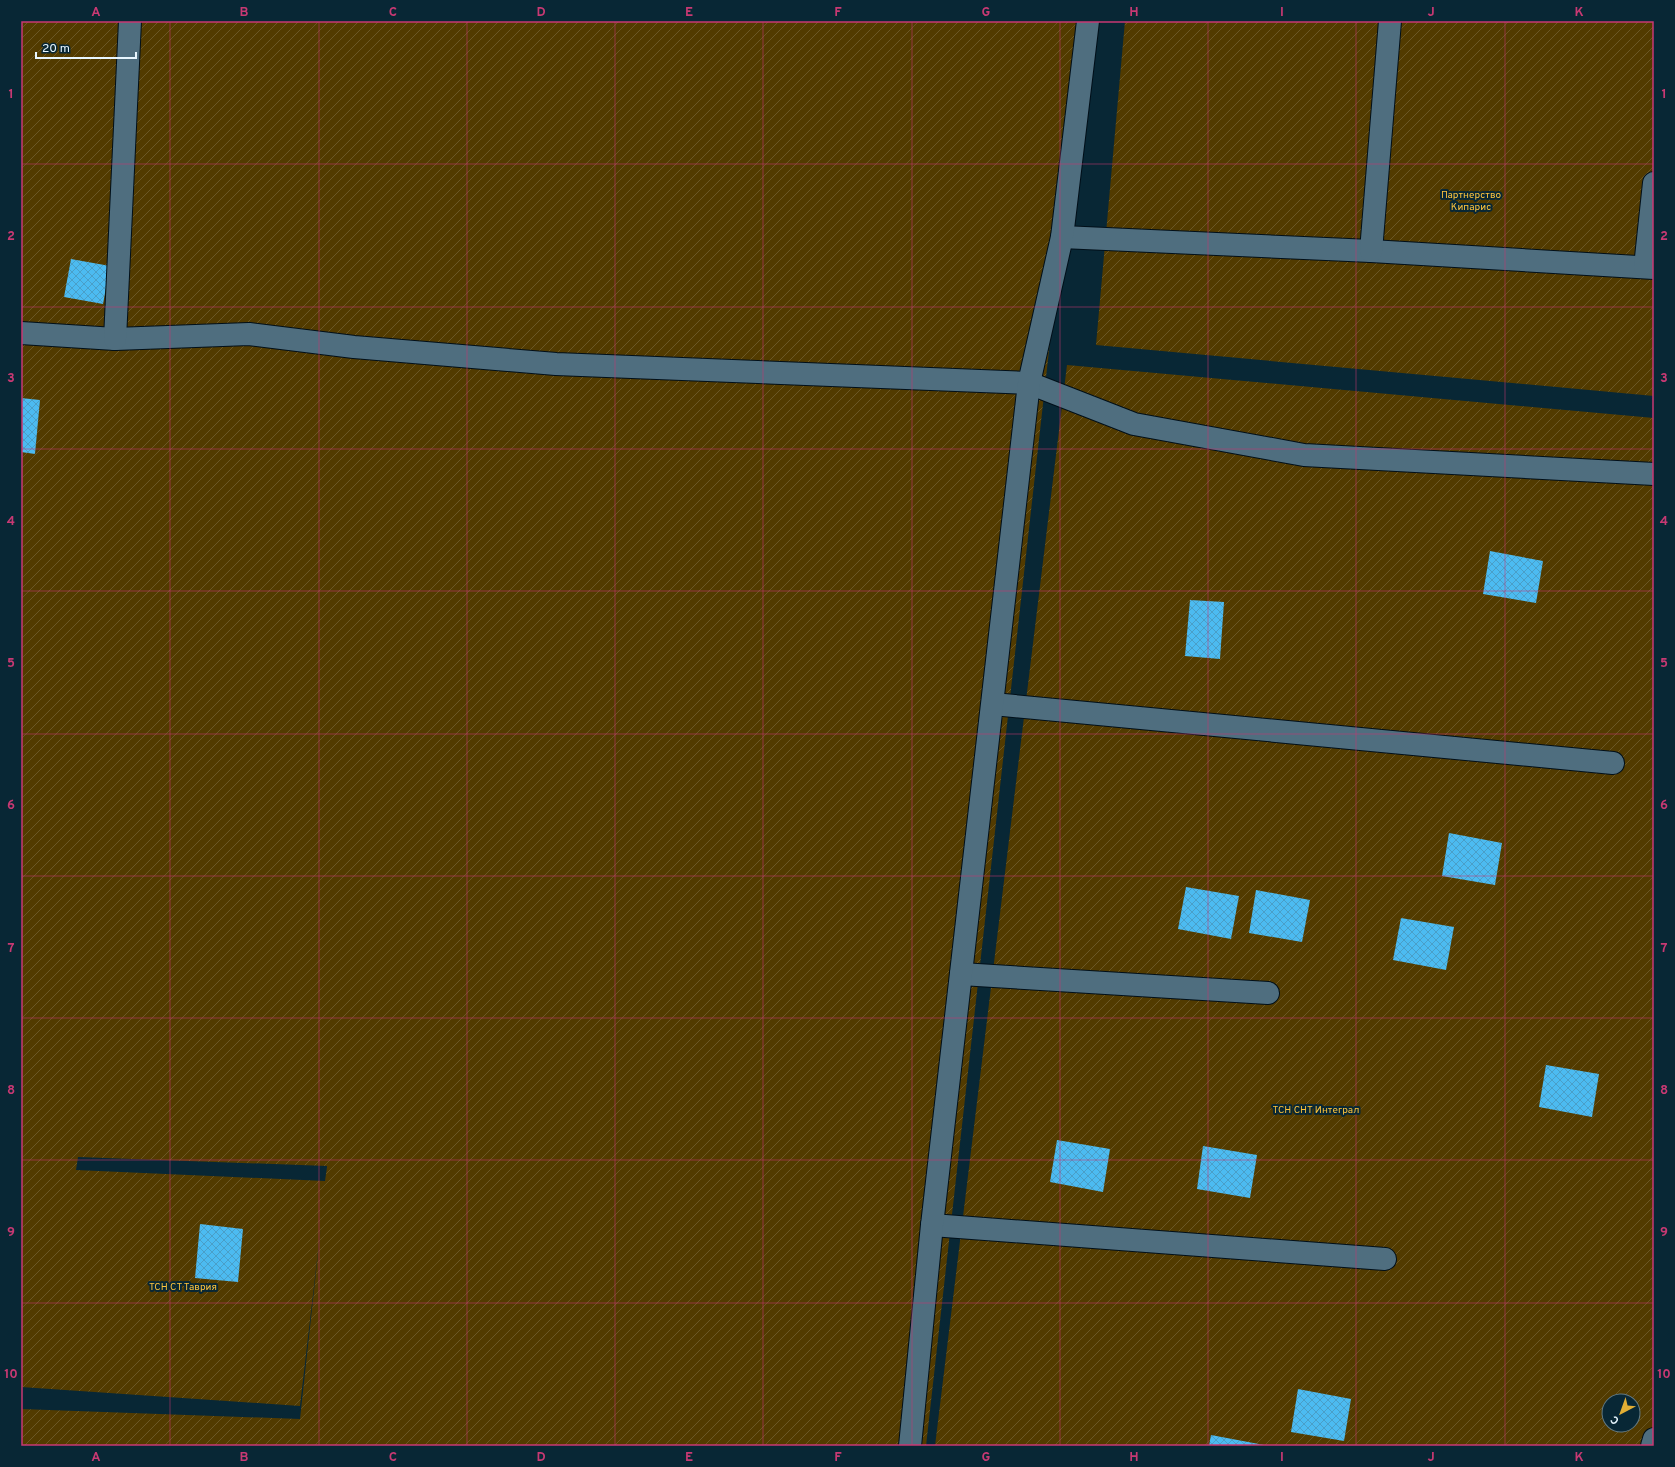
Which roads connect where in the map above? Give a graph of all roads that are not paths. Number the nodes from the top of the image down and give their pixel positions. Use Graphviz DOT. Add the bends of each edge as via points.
graph roads {
  1 [pos="130,21"];
  2 [pos="1088,21"];
  3 [pos="1390,21"];
  4 [pos="1654,184"];
  5 [pos="1062,237"];
  6 [pos="1371,250"];
  7 [pos="1650,268"];
  8 [pos="21,333"];
  9 [pos="115,339"];
  10 [pos="1029,383"];
  11 [pos="1654,474"];
  12 [pos="993,704"];
  13 [pos="1613,763"];
  14 [pos="961,974"];
  15 [pos="1268,993"];
  16 [pos="932,1225"];
  17 [pos="1385,1259"];
  18 [pos="1654,1439"];
  19 [pos="910,1446"];
  20 [pos="1652,1446"];
  1 -- 9 [label="street"];
  2 -- 5 [label="street"];
  3 -- 6 [label="street"];
  4 -- 7 [label="street"];
  5 -- 6 [label="street"];
  5 -- 10 [label="street"];
  6 -- 7 [label="street"];
  8 -- 9 [label="street"];
  9 -- 10 [label="street" via="249,334 354,347 556,364"];
  10 -- 11 [label="street" via="1134,424 1304,454"];
  10 -- 12 [label="street"];
  12 -- 13 [label="street"];
  12 -- 14 [label="street"];
  14 -- 15 [label="street"];
  14 -- 16 [label="street"];
  16 -- 17 [label="street"];
  16 -- 19 [label="street"];
  18 -- 20 [label="street"];
}
